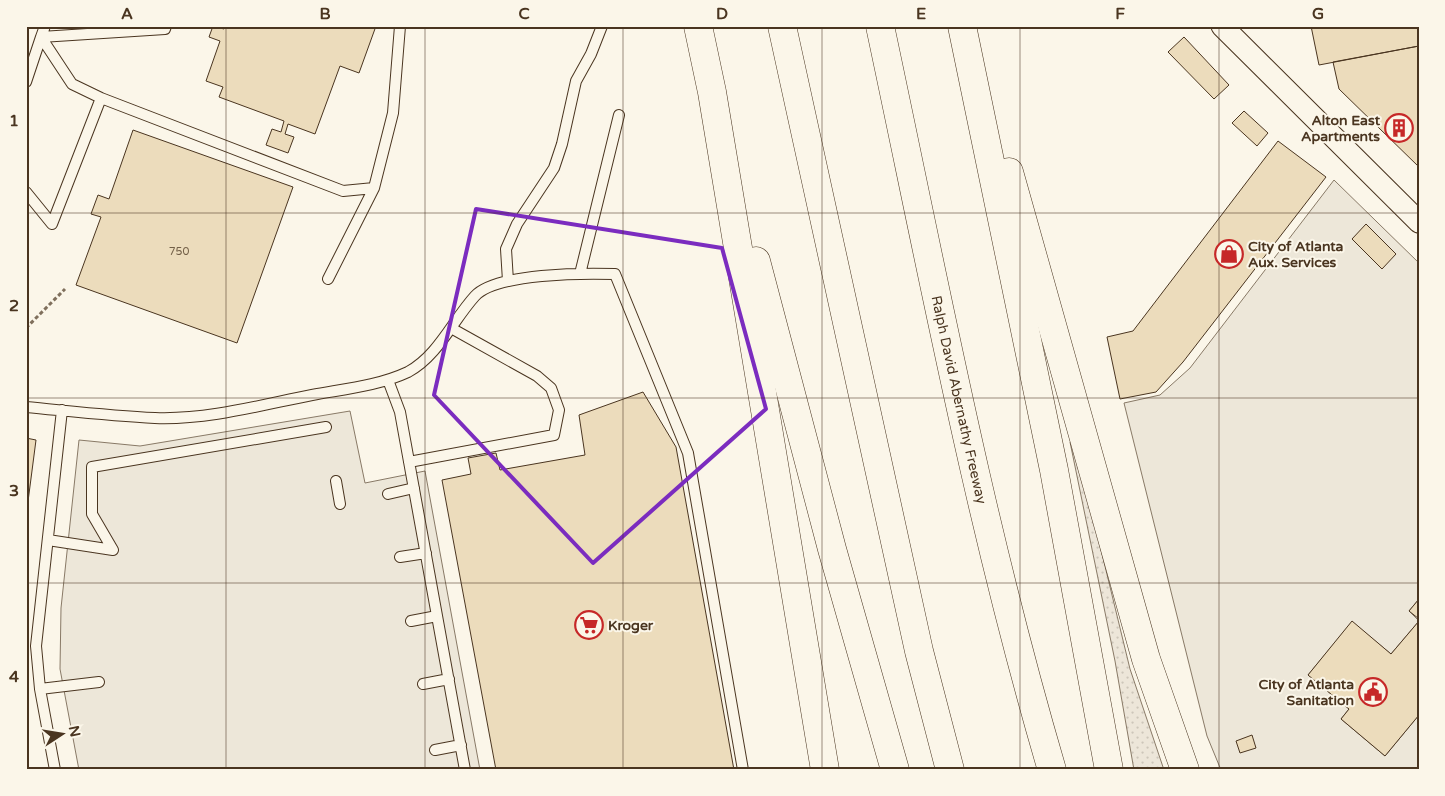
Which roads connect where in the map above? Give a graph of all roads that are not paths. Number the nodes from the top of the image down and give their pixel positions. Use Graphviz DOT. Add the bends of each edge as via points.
graph roads {
  1 [pos="44,26"];
  2 [pos="166,26"];
  3 [pos="400,26"];
  4 [pos="602,26"];
  5 [pos="698,26"];
  6 [pos="782,26"];
  7 [pos="880,26"];
  8 [pos="962,26"];
  9 [pos="1222,26"];
  10 [pos="41,37"];
  11 [pos="972,72"];
  12 [pos="26,82"];
  13 [pos="712,92"];
  14 [pos="101,98"];
  15 [pos="619,115"];
  16 [pos="374,188"];
  17 [pos="26,192"];
  18 [pos="1419,222"];
  19 [pos="580,274"];
  20 [pos="328,279"];
  21 [pos="508,282"];
  22 [pos="451,328"];
  23 [pos="388,380"];
  24 [pos="26,407"];
  25 [pos="62,410"];
  26 [pos="326,427"];
  27 [pos="409,462"];
  28 [pos="336,481"];
  29 [pos="414,488"];
  30 [pos="388,494"];
  31 [pos="340,504"];
  32 [pos="48,540"];
  33 [pos="426,552"];
  34 [pos="400,557"];
  35 [pos="437,616"];
  36 [pos="412,621"];
  37 [pos="38,666"];
  38 [pos="26,668"];
  39 [pos="449,679"];
  40 [pos="99,682"];
  41 [pos="423,684"];
  42 [pos="40,689"];
  43 [pos="461,745"];
  44 [pos="435,750"];
  45 [pos="55,770"];
  46 [pos="465,770"];
  47 [pos="743,770"];
  48 [pos="825,770"];
  49 [pos="895,770"];
  50 [pos="950,770"];
  51 [pos="1052,770"];
  52 [pos="1109,770"];
  53 [pos="1185,770"];
  1 -- 10 [label="lane"];
  2 -- 10 [label="lane" via="165,29"];
  3 -- 16 [label="lane" via="392,113"];
  4 -- 21 [label="lane" via="576,81 554,168 517,224 506,249"];
  5 -- 13 [label="highway"];
  6 -- 50 [label="highway" via="919,651"];
  7 -- 51 [label="highway, Ralph David Abernathy Freeway" via="967,432 1018,646"];
  8 -- 11 [label="highway"];
  9 -- 18 [label="street"];
  10 -- 12 [label="lane"];
  10 -- 14 [label="lane" via="72,84"];
  11 -- 52 [label="highway" via="1054,470"];
  11 -- 53 [label="highway" via="1014,186 1146,659"];
  13 -- 48 [label="highway"];
  13 -- 49 [label="highway" via="832,548"];
  14 -- 16 [label="lane" via="343,190"];
  14 -- 17 [label="lane" via="52,224"];
  15 -- 19 [label="lane"];
  16 -- 20 [label="lane"];
  19 -- 21 [label="lane"];
  19 -- 47 [label="lane" via="615,274 688,452"];
  21 -- 22 [label="lane" via="492,285 476,294"];
  22 -- 23 [label="lane" via="423,361"];
  22 -- 27 [label="lane" via="537,376 551,388 559,410 554,435"];
  23 -- 25 [label="lane" via="190,416 155,418"];
  23 -- 27 [label="lane" via="400,412"];
  24 -- 25 [label="lane"];
  25 -- 32 [label="lane"];
  26 -- 32 [label="lane" via="92,467 92,514 113,550"];
  27 -- 29 [label="lane"];
  28 -- 31 [label="lane"];
  29 -- 30 [label="lane"];
  29 -- 33 [label="lane"];
  32 -- 37 [label="lane" via="36,646"];
  33 -- 34 [label="lane"];
  33 -- 35 [label="lane"];
  35 -- 36 [label="lane"];
  35 -- 39 [label="lane"];
  37 -- 38 [label="lane"];
  37 -- 42 [label="lane"];
  39 -- 41 [label="lane"];
  39 -- 43 [label="lane"];
  40 -- 42 [label="lane"];
  42 -- 45 [label="lane"];
  43 -- 44 [label="lane"];
  43 -- 46 [label="lane"];
}
